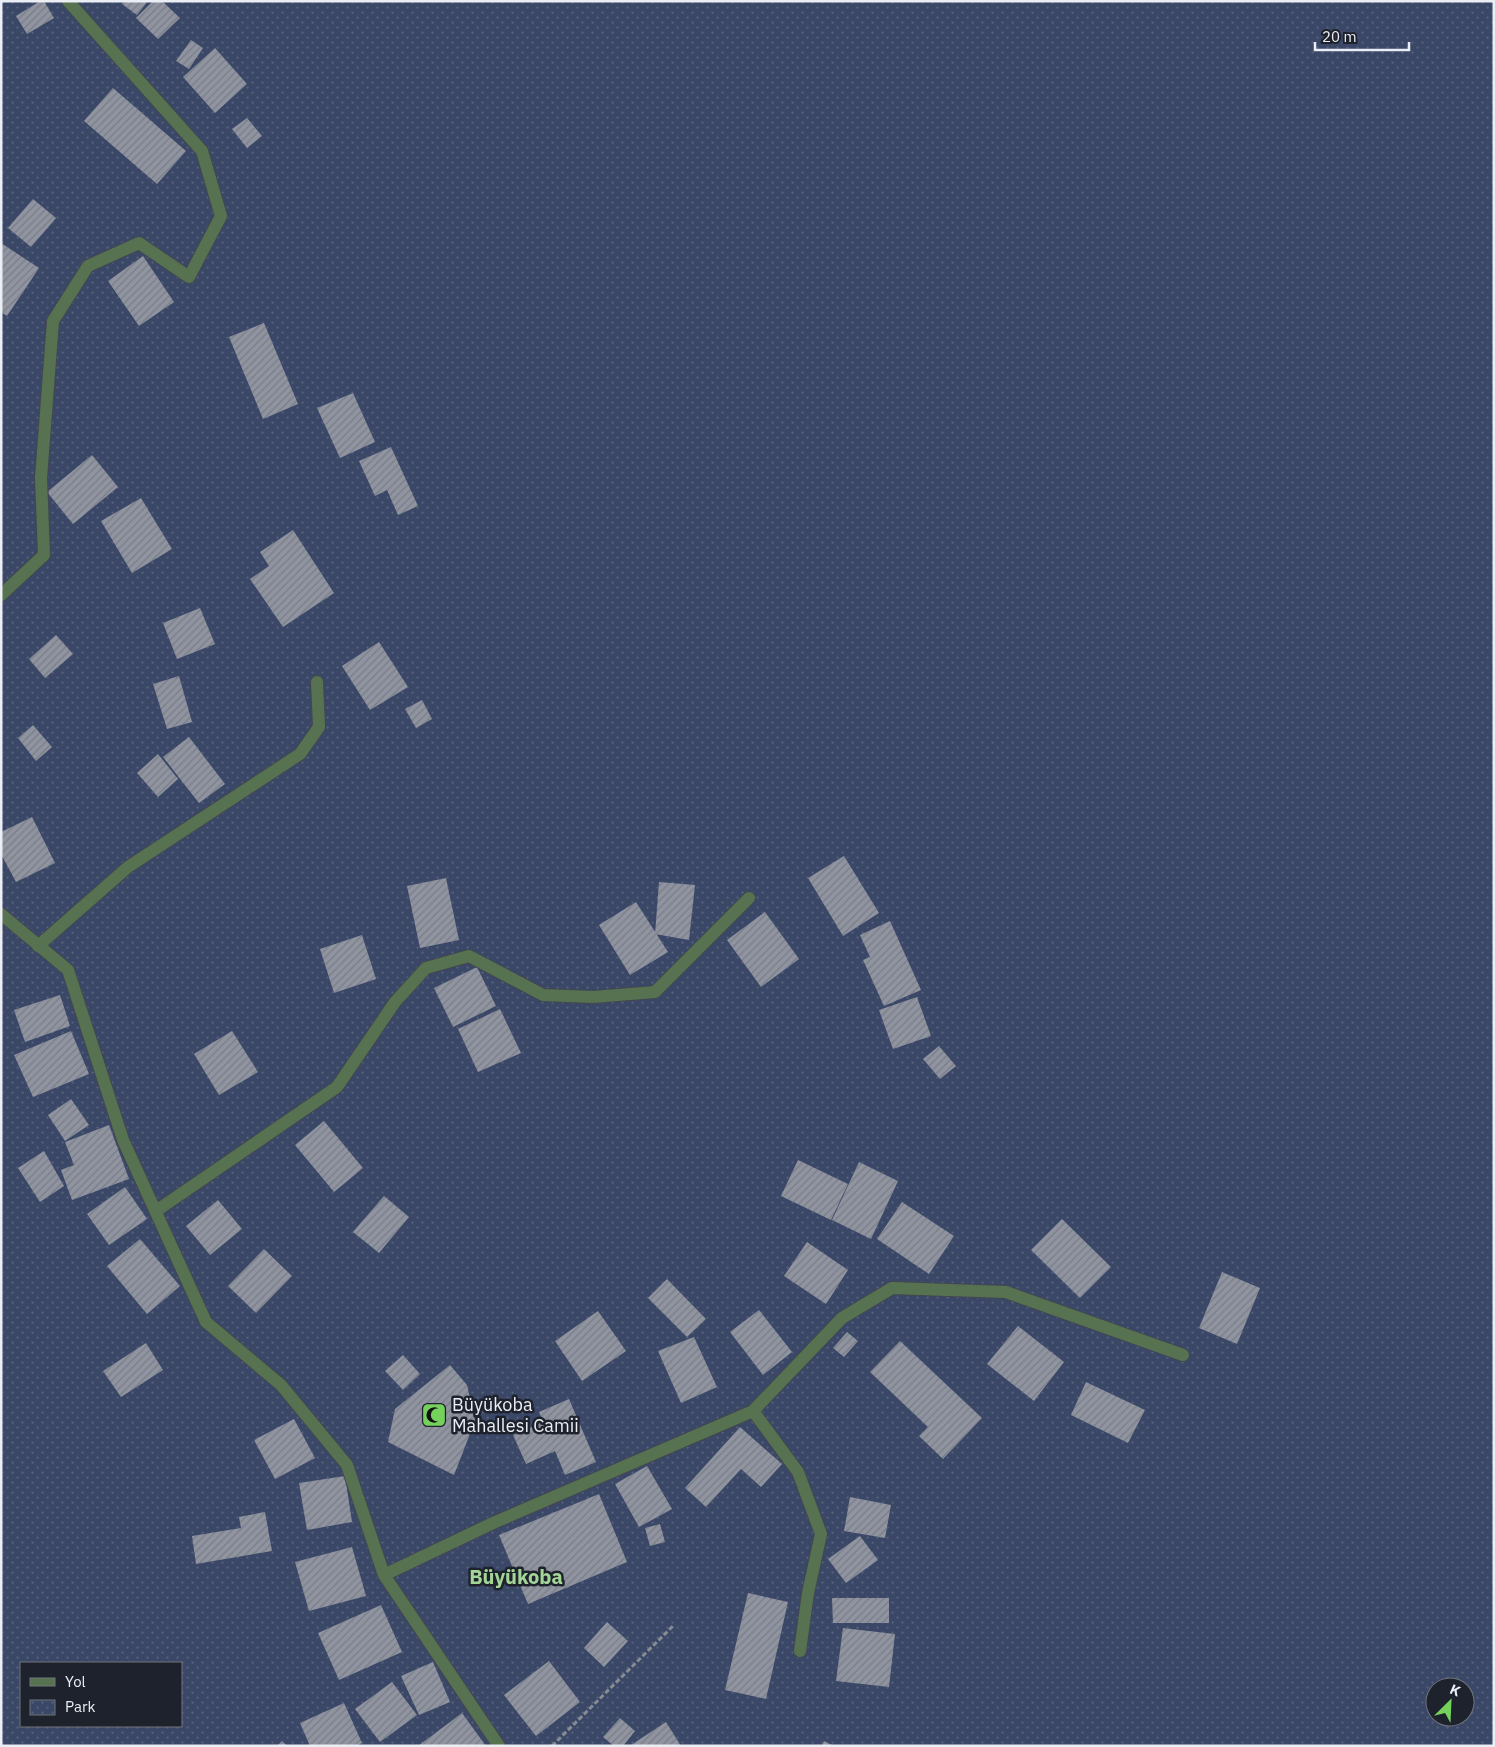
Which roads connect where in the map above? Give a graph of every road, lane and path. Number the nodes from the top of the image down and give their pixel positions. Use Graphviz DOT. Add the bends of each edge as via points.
graph roads {
  1 [pos="68,1"];
  2 [pos="1,595"];
  3 [pos="317,682"];
  4 [pos="749,898"];
  5 [pos="1,914"];
  6 [pos="38,946"];
  7 [pos="156,1212"];
  8 [pos="1184,1355"];
  9 [pos="753,1411"];
  10 [pos="384,1575"];
  11 [pos="674,1625"];
  12 [pos="800,1651"];
  13 [pos="500,1746"];
  14 [pos="552,1746"];
  1 -- 2 [label="street" via="202,151 221,216 189,277 139,243 88,266 53,320 41,478 44,555"];
  3 -- 6 [label="street" via="319,727 300,754 128,867"];
  4 -- 7 [label="street" via="655,992 594,997 544,995 469,956 426,968 395,1002 338,1087"];
  5 -- 6 [label="street"];
  6 -- 7 [label="street" via="68,970 123,1140"];
  7 -- 10 [label="street" via="206,1322 281,1385 347,1465"];
  8 -- 9 [label="street" via="1006,1292 892,1288 842,1318"];
  9 -- 10 [label="street" via="493,1523"];
  9 -- 12 [label="street" via="798,1472 821,1534"];
  10 -- 13 [label="street"];
  11 -- 14 [label="path"];
}
